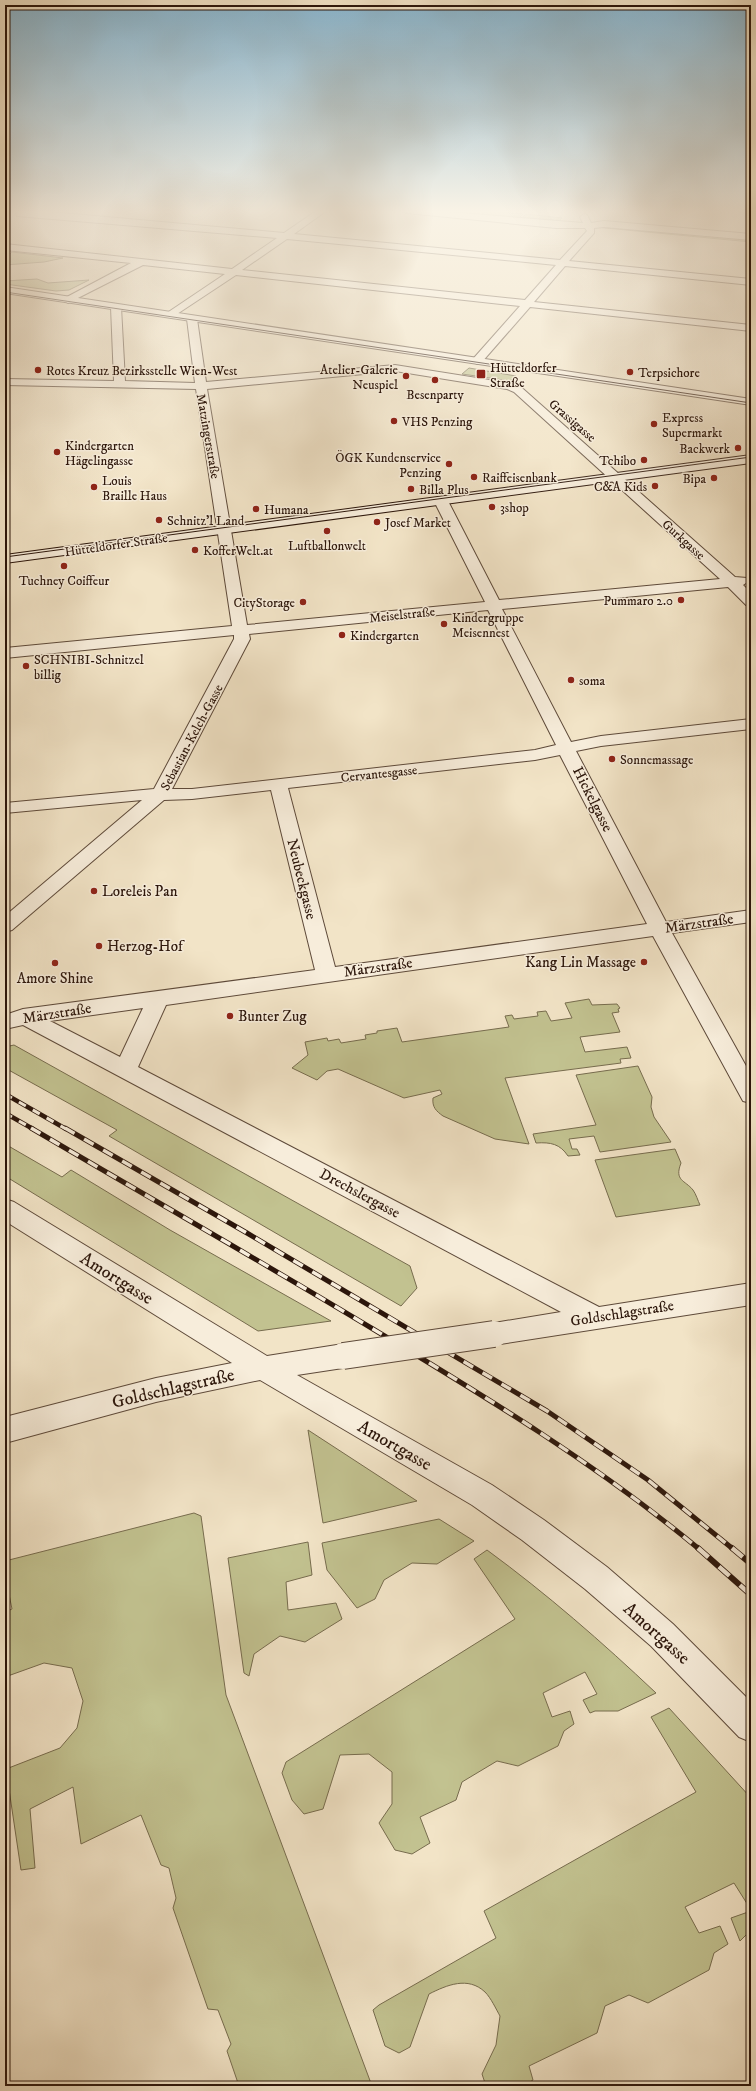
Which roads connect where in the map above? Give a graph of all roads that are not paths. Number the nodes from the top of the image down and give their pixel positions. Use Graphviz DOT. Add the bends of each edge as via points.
graph roads {
  1 [pos="116,309"];
  2 [pos="127,309"];
  3 [pos="181,309"];
  4 [pos="523,309"];
  5 [pos="578,309"];
  6 [pos="171,315"];
  7 [pos="192,319"];
  8 [pos="751,328"];
  9 [pos="477,361"];
  10 [pos="5,382"];
  11 [pos="120,384"];
  12 [pos="201,386"];
  13 [pos="751,402"];
  14 [pos="751,459"];
  15 [pos="616,477"];
  16 [pos="441,501"];
  17 [pos="224,530"];
  18 [pos="5,560"];
  19 [pos="751,580"];
  20 [pos="732,582"];
  21 [pos="751,602"];
  22 [pos="494,605"];
  23 [pos="242,630"];
  24 [pos="5,653"];
  25 [pos="751,724"];
  26 [pos="568,749"];
  27 [pos="278,784"];
  28 [pos="160,794"];
  29 [pos="5,808"];
  30 [pos="751,916"];
  31 [pos="5,926"];
  32 [pos="659,928"];
  33 [pos="326,974"];
  34 [pos="158,998"];
  35 [pos="12,1016"];
  36 [pos="125,1070"];
  37 [pos="751,1095"];
  38 [pos="5,1209"];
  39 [pos="751,1294"];
  40 [pos="594,1317"];
  41 [pos="263,1368"];
  42 [pos="5,1430"];
  43 [pos="751,1725"];
  1 -- 11 [label="street"];
  2 -- 6 [label="street"];
  3 -- 6 [label="street"];
  4 -- 9 [label="street"];
  5 -- 8 [label="street"];
  6 -- 7 [label="street"];
  7 -- 9 [label="street"];
  7 -- 12 [label="street, Matzingerstraße"];
  9 -- 13 [label="street"];
  10 -- 11 [label="street"];
  11 -- 12 [label="street"];
  12 -- 15 [label="street, Grassigasse" via="401,369 510,386 518,390"];
  12 -- 17 [label="street, Matzingerstraße"];
  14 -- 15 [label="street, Hütteldorfer Straße"];
  15 -- 16 [label="street, Hütteldorfer Straße"];
  15 -- 20 [label="street, Gurkgasse"];
  16 -- 17 [label="street, Hütteldorfer Straße"];
  16 -- 22 [label="street, Hickelgasse"];
  17 -- 18 [label="street, Hütteldorfer Straße"];
  17 -- 23 [label="street, Sebastian-Kelch-Gasse"];
  19 -- 20 [label="street, Meiselstraße"];
  20 -- 21 [label="street, Gurkgasse"];
  20 -- 22 [label="street, Meiselstraße"];
  22 -- 23 [label="street, Meiselstraße"];
  22 -- 26 [label="street, Hickelgasse" via="497,616"];
  23 -- 24 [label="street, Meiselstraße"];
  23 -- 28 [label="street, Sebastian-Kelch-Gasse" via="242,639"];
  25 -- 26 [label="street, Cervantesgasse" via="600,741"];
  26 -- 27 [label="street, Cervantesgasse" via="535,755"];
  26 -- 32 [label="street, Hickelgasse"];
  27 -- 28 [label="street, Cervantesgasse" via="192,794"];
  27 -- 33 [label="street, Neubeckgasse"];
  28 -- 29 [label="street, Cervantesgasse"];
  28 -- 31 [label="street, Sebastian-Kelch-Gasse"];
  30 -- 32 [label="street, Märzstraße"];
  32 -- 33 [label="street, Märzstraße"];
  32 -- 37 [label="street, Hickelgasse"];
  33 -- 34 [label="street, Märzstraße"];
  34 -- 35 [label="street, Märzstraße"];
  34 -- 36 [label="street"];
  35 -- 36 [label="street, Drechslergasse"];
  36 -- 40 [label="street, Drechslergasse"];
  38 -- 41 [label="street, Amortgasse"];
  39 -- 40 [label="street, Goldschlagstraße"];
  40 -- 41 [label="street, Goldschlagstraße, bridge"];
  41 -- 42 [label="street, Goldschlagstraße" via="156,1390"];
  41 -- 43 [label="street, Amortgasse" via="482,1495 533,1530 596,1578 662,1635"];
}
